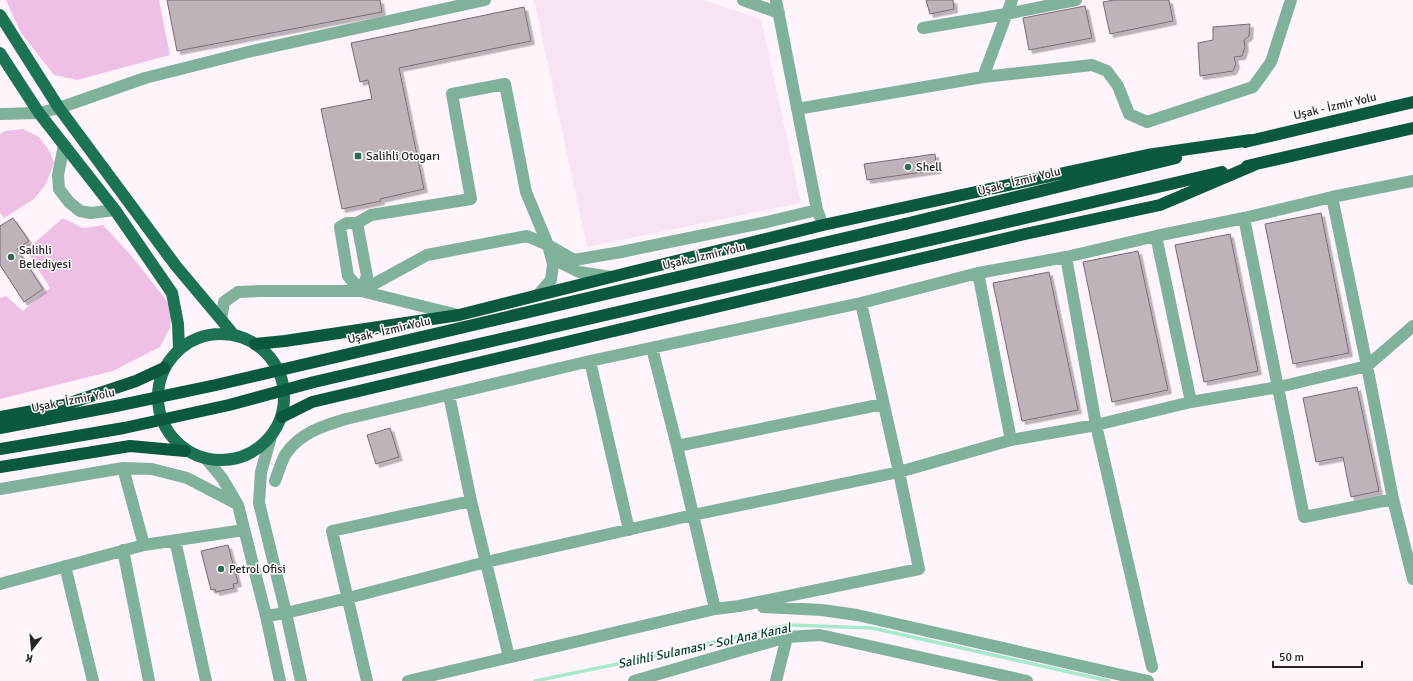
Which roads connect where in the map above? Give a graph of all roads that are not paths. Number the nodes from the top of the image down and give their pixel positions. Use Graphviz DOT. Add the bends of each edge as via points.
graph roads {
  1 [pos="485,0"];
  2 [pos="743,0"];
  3 [pos="776,0"];
  4 [pos="1012,0"];
  5 [pos="1076,0"];
  6 [pos="1291,0"];
  7 [pos="778,13"];
  8 [pos="1006,14"];
  9 [pos="0,15"];
  10 [pos="923,28"];
  11 [pos="0,53"];
  12 [pos="982,77"];
  13 [pos="1413,102"];
  14 [pos="59,108"];
  15 [pos="797,109"];
  16 [pos="39,113"];
  17 [pos="0,114"];
  18 [pos="1413,128"];
  19 [pos="1251,140"];
  20 [pos="64,145"];
  21 [pos="1254,165"];
  22 [pos="1413,180"];
  23 [pos="1332,197"];
  24 [pos="115,210"];
  25 [pos="818,210"];
  26 [pos="1244,218"];
  27 [pos="357,223"];
  28 [pos="823,225"];
  29 [pos="1156,236"];
  30 [pos="548,245"];
  31 [pos="1066,257"];
  32 [pos="978,273"];
  33 [pos="611,276"];
  34 [pos="361,291"];
  35 [pos="538,295"];
  36 [pos="861,303"];
  37 [pos="459,315"];
  38 [pos="222,319"];
  39 [pos="1413,326"];
  40 [pos="234,335"];
  41 [pos="255,344"];
  42 [pos="652,348"];
  43 [pos="179,349"];
  44 [pos="590,361"];
  45 [pos="1367,366"];
  46 [pos="164,368"];
  47 [pos="1279,387"];
  48 [pos="449,395"];
  49 [pos="1191,402"];
  50 [pos="883,404"];
  51 [pos="0,417"];
  52 [pos="282,417"];
  53 [pos="1096,425"];
  54 [pos="0,428"];
  55 [pos="271,437"];
  56 [pos="1011,440"];
  57 [pos="677,446"];
  58 [pos="0,449"];
  59 [pos="185,451"];
  60 [pos="207,460"];
  61 [pos="0,468"];
  62 [pos="123,468"];
  63 [pos="899,472"];
  64 [pos="275,481"];
  65 [pos="0,489"];
  66 [pos="1393,499"];
  67 [pos="471,501"];
  68 [pos="238,505"];
  69 [pos="693,515"];
  70 [pos="244,530"];
  71 [pos="629,530"];
  72 [pos="175,540"];
  73 [pos="144,545"];
  74 [pos="123,550"];
  75 [pos="486,562"];
  76 [pos="65,566"];
  77 [pos="1413,579"];
  78 [pos="0,584"];
  79 [pos="348,598"];
  80 [pos="740,606"];
  81 [pos="715,609"];
  82 [pos="286,613"];
  83 [pos="266,616"];
  84 [pos="787,637"];
  85 [pos="510,657"];
  86 [pos="1152,667"];
  87 [pos="649,680"];
  88 [pos="93,681"];
  89 [pos="149,681"];
  90 [pos="206,681"];
  91 [pos="280,681"];
  92 [pos="301,681"];
  93 [pos="367,681"];
  94 [pos="408,681"];
  95 [pos="634,681"];
  96 [pos="776,681"];
  97 [pos="1024,681"];
  98 [pos="1148,681"];
  1 -- 14 [label="street" via="191,66 145,78"];
  2 -- 7 [label="street"];
  3 -- 7 [label="street"];
  4 -- 8 [label="street"];
  5 -- 8 [label="street"];
  6 -- 12 [label="street" via="1271,62 1253,87 1147,122 1129,114 1118,86 1107,71 1092,65"];
  7 -- 15 [label="street"];
  8 -- 10 [label="street"];
  8 -- 12 [label="street"];
  9 -- 14 [label="main road"];
  11 -- 16 [label="main road"];
  12 -- 15 [label="street"];
  13 -- 19 [label="highway, Uşak - İzmir Yolu"];
  14 -- 16 [label="street"];
  14 -- 38 [label="main road" via="176,266"];
  15 -- 25 [label="street"];
  16 -- 17 [label="street"];
  16 -- 20 [label="main road"];
  18 -- 21 [label="highway"];
  19 -- 28 [label="highway" via="1147,155"];
  19 -- 54 [label="highway, Uşak - İzmir Yolu, bridge" via="905,224 216,385"];
  20 -- 24 [label="main road"];
  20 -- 24 [label="street" via="58,175 59,189 69,202 80,211 91,213"];
  21 -- 52 [label="highway" via="1160,205 1017,236 312,402"];
  21 -- 58 [label="highway, bridge" via="124,428"];
  22 -- 23 [label="street"];
  23 -- 26 [label="street"];
  23 -- 45 [label="street"];
  24 -- 43 [label="main road" via="172,293 178,324"];
  25 -- 28 [label="street"];
  25 -- 30 [label="street" via="574,260"];
  26 -- 29 [label="street"];
  26 -- 47 [label="street"];
  27 -- 30 [label="street" via="371,215 471,199 452,94 505,84 526,192"];
  27 -- 34 [label="street" via="366,276"];
  27 -- 34 [label="street" via="347,223 340,227 348,276"];
  28 -- 33 [label="highway"];
  29 -- 31 [label="street"];
  29 -- 49 [label="street"];
  30 -- 33 [label="street" via="561,263 579,272"];
  30 -- 34 [label="street" via="527,236 427,256"];
  30 -- 35 [label="street" via="553,264 551,280"];
  31 -- 32 [label="street"];
  31 -- 53 [label="street"];
  32 -- 36 [label="street"];
  32 -- 56 [label="street"];
  33 -- 35 [label="highway"];
  34 -- 37 [label="street"];
  34 -- 38 [label="street" via="238,292 224,302"];
  35 -- 37 [label="highway"];
  36 -- 42 [label="street"];
  36 -- 50 [label="street"];
  37 -- 41 [label="highway"];
  38 -- 40 [label="main road"];
  39 -- 45 [label="street"];
  40 -- 41 [label="main road"];
  40 -- 43 [label="main road" via="214,334 201,337"];
  41 -- 52 [label="main road" via="271,358 281,376 285,396"];
  42 -- 44 [label="street"];
  42 -- 57 [label="street"];
  43 -- 46 [label="main road"];
  44 -- 48 [label="street"];
  44 -- 71 [label="street"];
  45 -- 47 [label="street"];
  45 -- 66 [label="street"];
  46 -- 51 [label="highway" via="136,381 64,405"];
  46 -- 59 [label="main road" via="157,390 158,413 168,435"];
  47 -- 49 [label="street"];
  47 -- 66 [label="street" via="1304,517"];
  48 -- 64 [label="street" via="317,428 296,442 285,456"];
  48 -- 67 [label="street"];
  49 -- 53 [label="street"];
  50 -- 57 [label="street"];
  50 -- 63 [label="street"];
  52 -- 55 [label="main road"];
  53 -- 56 [label="street"];
  53 -- 86 [label="street"];
  55 -- 60 [label="main road" via="253,453 231,461"];
  55 -- 82 [label="street" via="261,472 258,503"];
  56 -- 63 [label="street"];
  57 -- 69 [label="street"];
  59 -- 60 [label="main road"];
  59 -- 61 [label="highway" via="130,446"];
  60 -- 68 [label="street" via="222,478"];
  62 -- 65 [label="street"];
  62 -- 68 [label="street" via="152,469 187,478"];
  62 -- 73 [label="street"];
  63 -- 69 [label="street"];
  63 -- 80 [label="street" via="919,569"];
  66 -- 77 [label="street"];
  67 -- 75 [label="street"];
  67 -- 79 [label="street" via="332,531"];
  68 -- 70 [label="street"];
  69 -- 71 [label="street"];
  69 -- 81 [label="street"];
  70 -- 72 [label="street"];
  70 -- 83 [label="street"];
  71 -- 75 [label="street"];
  72 -- 73 [label="street"];
  72 -- 90 [label="street"];
  73 -- 74 [label="street"];
  74 -- 76 [label="street"];
  74 -- 89 [label="street"];
  75 -- 79 [label="street"];
  75 -- 85 [label="street"];
  76 -- 78 [label="street"];
  76 -- 88 [label="street"];
  79 -- 82 [label="street"];
  79 -- 93 [label="street"];
  80 -- 81 [label="street"];
  80 -- 98 [label="street" via="857,615"];
  81 -- 85 [label="street"];
  82 -- 83 [label="street"];
  82 -- 92 [label="street"];
  83 -- 91 [label="street"];
  84 -- 87 [label="street"];
  84 -- 96 [label="street"];
  84 -- 97 [label="street" via="820,635"];
  85 -- 94 [label="street"];
  87 -- 95 [label="street"];
}
